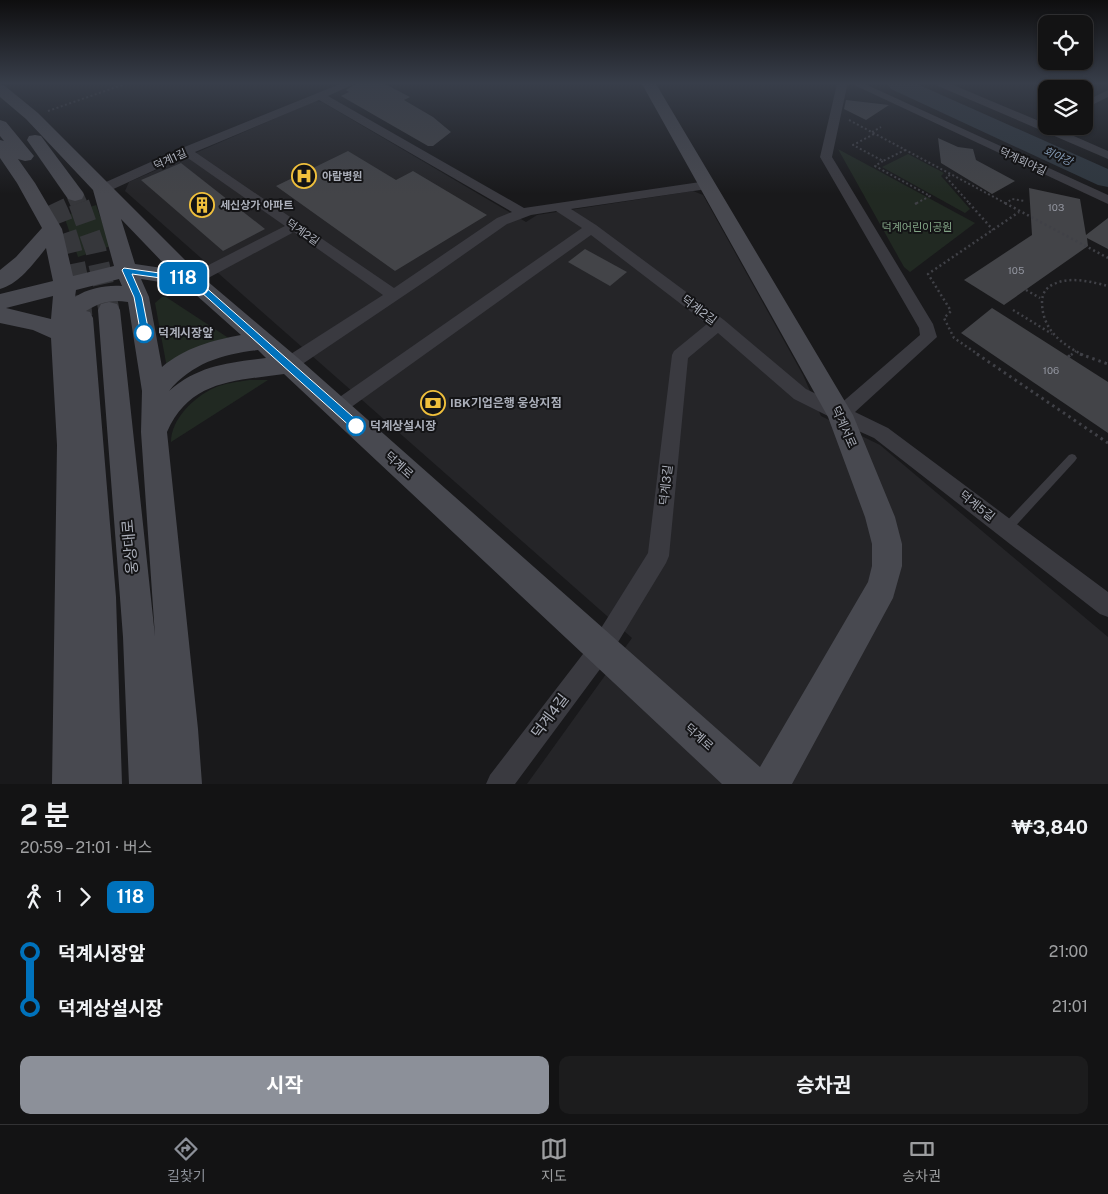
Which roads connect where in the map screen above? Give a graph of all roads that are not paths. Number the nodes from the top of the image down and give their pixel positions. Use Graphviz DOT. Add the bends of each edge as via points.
graph roads {
  1 [pos="20,121"];
  2 [pos="34,121"];
  3 [pos="260,121"];
  4 [pos="363,121"];
  5 [pos="670,121"];
  6 [pos="834,121"];
  7 [pos="936,121"];
  8 [pos="0,124"];
  9 [pos="1063,135"];
  10 [pos="0,145"];
  11 [pos="186,151"];
  12 [pos="1108,155"];
  13 [pos="707,185"];
  14 [pos="1108,200"];
  15 [pos="69,205"];
  16 [pos="557,206"];
  17 [pos="523,213"];
  18 [pos="295,226"];
  19 [pos="591,228"];
  20 [pos="126,270"];
  21 [pos="192,280"];
  22 [pos="0,282"];
  23 [pos="64,287"];
  24 [pos="394,295"];
  25 [pos="138,297"];
  26 [pos="0,302"];
  27 [pos="0,315"];
  28 [pos="79,321"];
  29 [pos="718,324"];
  30 [pos="262,341"];
  31 [pos="289,364"];
  32 [pos="154,392"];
  33 [pos="337,408"];
  34 [pos="840,415"];
  35 [pos="154,432"];
  36 [pos="1072,458"];
  37 [pos="1006,529"];
  38 [pos="1108,606"];
  39 [pos="601,649"];
  40 [pos="71,784"];
  41 [pos="103,784"];
  42 [pos="148,784"];
  43 [pos="183,784"];
  44 [pos="499,784"];
  45 [pos="750,784"];
  46 [pos="771,784"];
  1 -- 15 [label="main road" via="50,158"];
  2 -- 15 [label="main road"];
  3 -- 11 [label="street, 덕계1길"];
  4 -- 17 [label="street"];
  5 -- 13 [label="main road, 덕계서로"];
  6 -- 34 [label="street" via="826,157 929,336"];
  7 -- 14 [label="street, 덕계회야길"];
  8 -- 15 [label="main road"];
  9 -- 12 [label="street"];
  10 -- 15 [label="main road" via="26,183"];
  11 -- 15 [label="street, 덕계1길"];
  11 -- 18 [label="street, 덕계2길"];
  13 -- 16 [label="street"];
  13 -- 34 [label="main road, 덕계서로"];
  15 -- 20 [label="main road"];
  15 -- 21 [label="main road, 덕계로"];
  15 -- 22 [label="main road" via="23,262"];
  15 -- 23 [label="main road"];
  16 -- 17 [label="street"];
  16 -- 19 [label="street, 덕계2길"];
  17 -- 24 [label="street" via="502,221"];
  18 -- 21 [label="street"];
  18 -- 24 [label="street, 덕계2길"];
  19 -- 29 [label="street, 덕계2길"];
  19 -- 33 [label="street"];
  20 -- 21 [label="main road"];
  20 -- 23 [label="main road"];
  20 -- 25 [label="main road"];
  21 -- 30 [label="main road, 덕계로"];
  23 -- 26 [label="main road"];
  23 -- 28 [label="main road"];
  24 -- 31 [label="street"];
  25 -- 28 [label="main road" via="114,292 98,295 71,311"];
  25 -- 32 [label="main road"];
  27 -- 28 [label="main road" via="38,323"];
  28 -- 40 [label="main road" via="70,445"];
  28 -- 41 [label="main road" via="100,597"];
  28 -- 42 [label="main road, 웅상대로" via="139,637"];
  29 -- 34 [label="street, 덕계2길" via="800,394"];
  29 -- 39 [label="street, 덕계3길" via="680,355 658,556"];
  30 -- 31 [label="main road, 덕계로"];
  30 -- 32 [label="main road" via="239,343 199,354 163,379"];
  31 -- 33 [label="main road, 덕계로"];
  31 -- 35 [label="main road" via="216,374 190,387 164,410"];
  32 -- 35 [label="main road"];
  33 -- 39 [label="main road, 덕계로"];
  34 -- 37 [label="street, 덕계5길" via="881,433"];
  34 -- 46 [label="main road, 덕계서로" via="880,517 887,544 887,566 882,587"];
  35 -- 43 [label="main road"];
  36 -- 37 [label="lane"];
  37 -- 38 [label="street, 덕계5길"];
  39 -- 44 [label="street, 덕계4길"];
  39 -- 45 [label="main road, 덕계로"];
}
